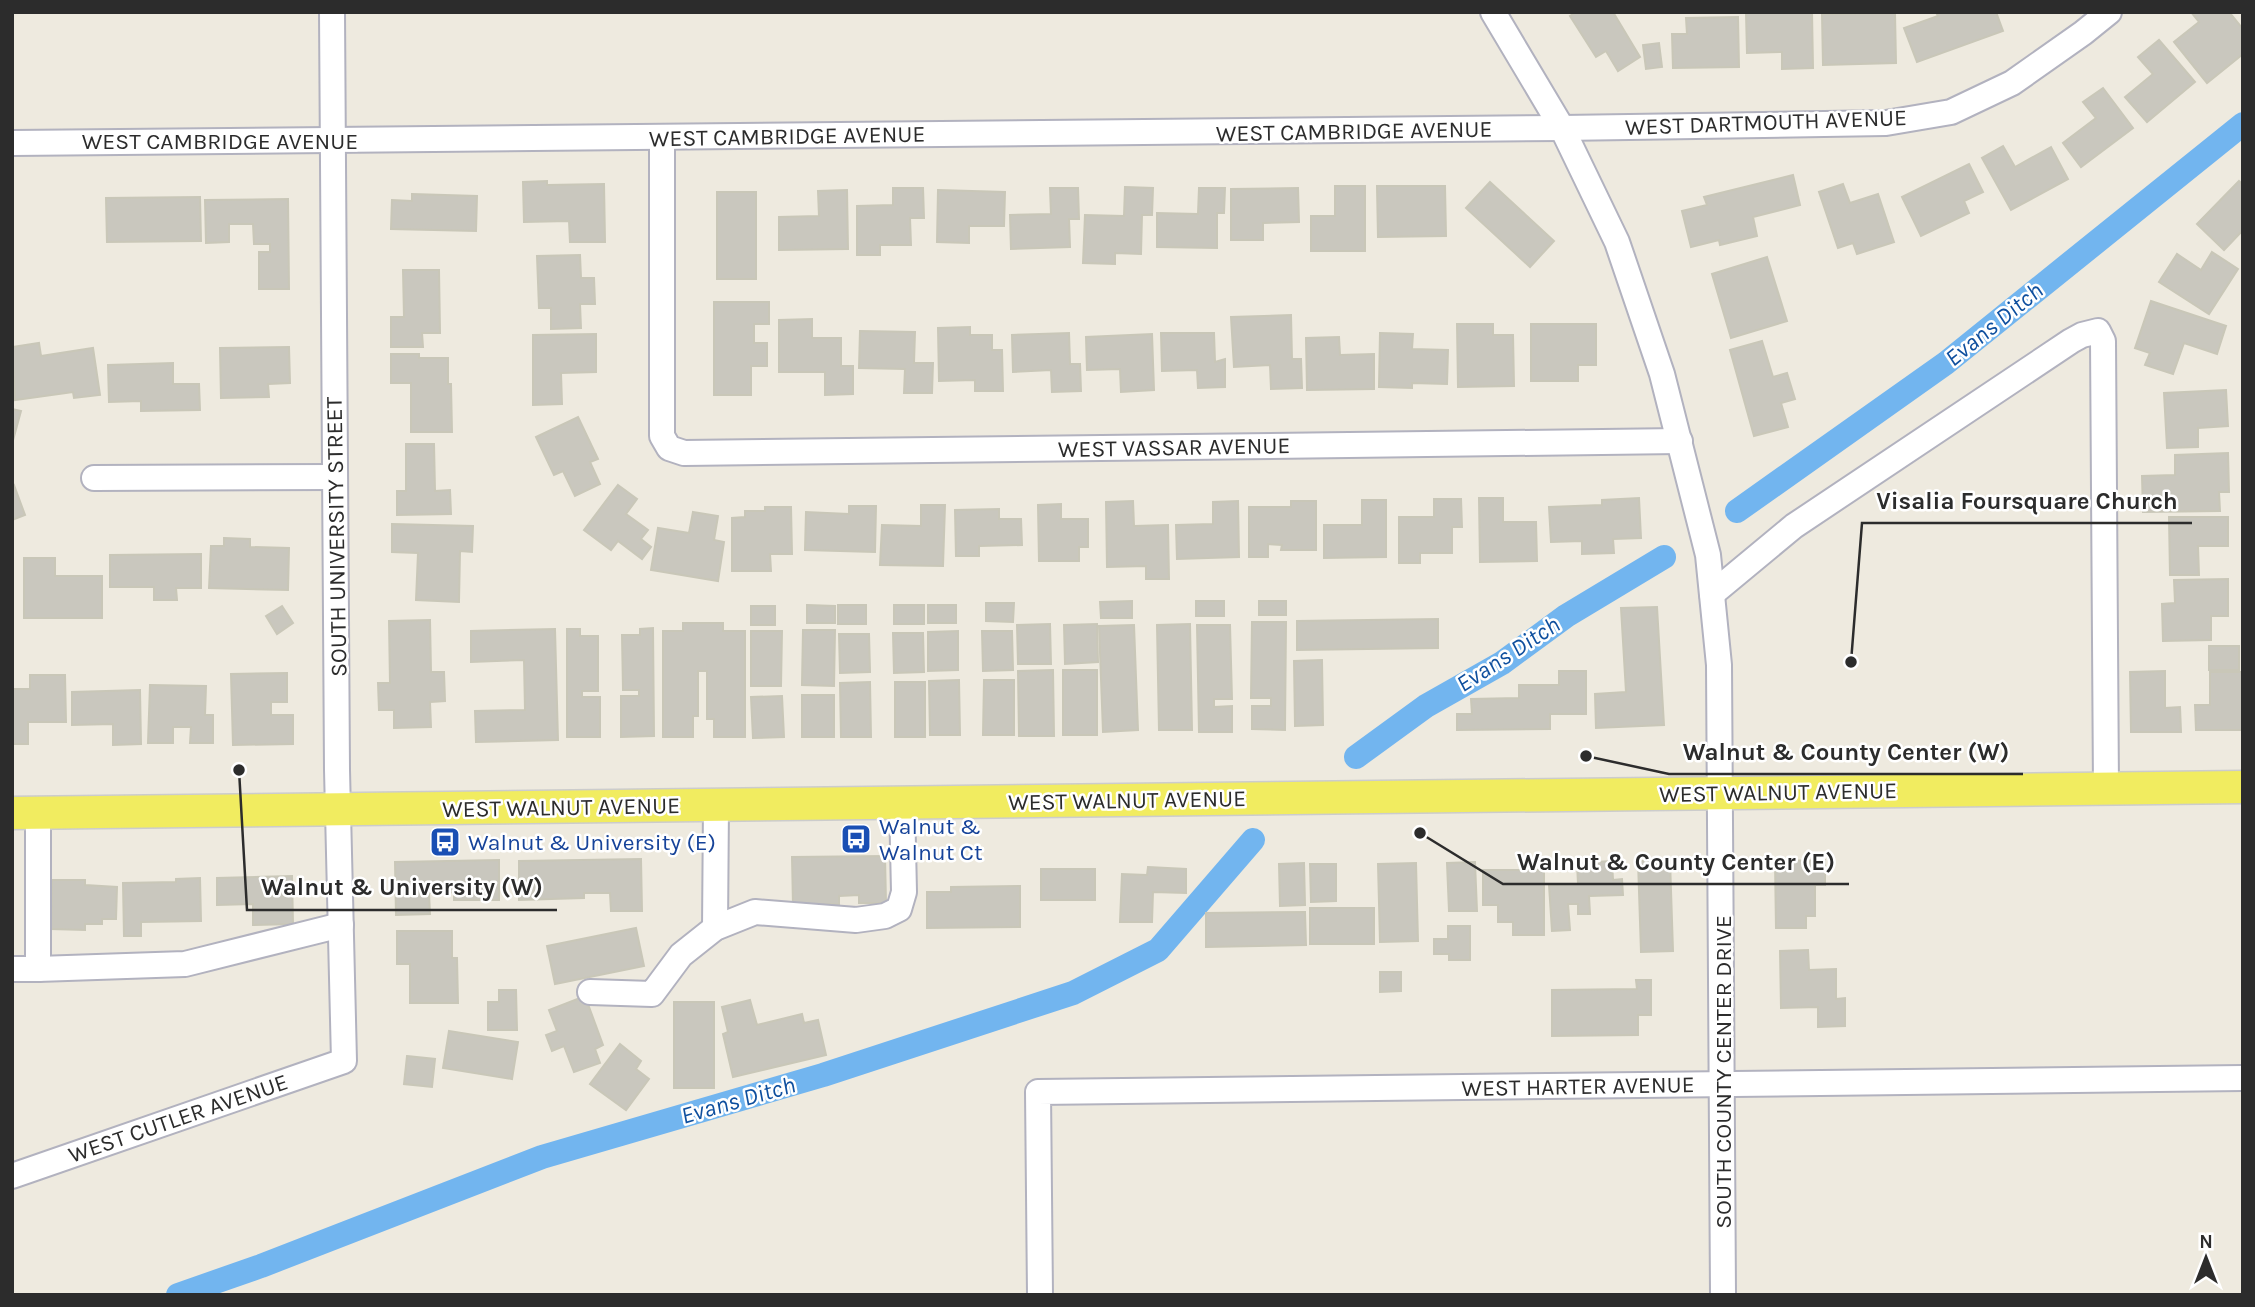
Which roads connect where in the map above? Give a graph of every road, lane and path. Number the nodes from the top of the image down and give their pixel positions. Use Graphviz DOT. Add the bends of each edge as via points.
graph roads {
  1 [pos="332,12"];
  2 [pos="1493,12"];
  3 [pos="2109,12"];
  4 [pos="1562,128"];
  5 [pos="662,138"];
  6 [pos="333,141"];
  7 [pos="12,142"];
  8 [pos="1680,440"];
  9 [pos="335,477"];
  10 [pos="94,478"];
  11 [pos="1712,594"];
  12 [pos="2243,788"];
  13 [pos="2106,789"];
  14 [pos="1721,794"];
  15 [pos="902,802"];
  16 [pos="716,805"];
  17 [pos="337,810"];
  18 [pos="25,813"];
  19 [pos="341,925"];
  20 [pos="715,928"];
  21 [pos="12,969"];
  22 [pos="38,969"];
  23 [pos="590,992"];
  24 [pos="344,1061"];
  25 [pos="2243,1078"];
  26 [pos="1724,1084"];
  27 [pos="12,1176"];
  28 [pos="1040,1295"];
  29 [pos="1723,1295"];
  1 -- 6 [label="street, SOUTH UNIVERSITY STREET"];
  2 -- 4 [label="street, SOUTH COUNTY CENTER DRIVE"];
  3 -- 4 [label="street, WEST DARTMOUTH AVENUE" via="2012,83 1951,112 1886,123"];
  4 -- 5 [label="street, WEST CAMBRIDGE AVENUE"];
  4 -- 8 [label="street, SOUTH COUNTY CENTER DRIVE" via="1617,242"];
  5 -- 6 [label="street, WEST CAMBRIDGE AVENUE"];
  5 -- 8 [label="street, WEST VASSAR AVENUE" via="663,436 669,448 684,453"];
  6 -- 7 [label="street, WEST CAMBRIDGE AVENUE"];
  6 -- 9 [label="street, SOUTH UNIVERSITY STREET"];
  8 -- 11 [label="street, SOUTH COUNTY CENTER DRIVE"];
  9 -- 10 [label="street"];
  9 -- 17 [label="street, SOUTH UNIVERSITY STREET"];
  11 -- 13 [label="street" via="1794,526 2071,341 2098,331 2102,341"];
  11 -- 14 [label="street, SOUTH COUNTY CENTER DRIVE" via="1719,665"];
  12 -- 13 [label="main road, WEST WALNUT AVENUE"];
  13 -- 14 [label="main road, WEST WALNUT AVENUE"];
  14 -- 15 [label="main road, WEST WALNUT AVENUE"];
  14 -- 26 [label="street, SOUTH COUNTY CENTER DRIVE"];
  15 -- 16 [label="main road, WEST WALNUT AVENUE"];
  15 -- 20 [label="street" via="904,892 899,909 856,920 755,912"];
  16 -- 17 [label="main road, WEST WALNUT AVENUE"];
  16 -- 20 [label="street"];
  17 -- 18 [label="main road, WEST WALNUT AVENUE"];
  17 -- 19 [label="street, SOUTH UNIVERSITY STREET"];
  18 -- 22 [label="street"];
  19 -- 22 [label="street" via="185,964"];
  19 -- 24 [label="street, SOUTH UNIVERSITY STREET"];
  20 -- 23 [label="street" via="678,958 652,994"];
  21 -- 22 [label="street"];
  24 -- 27 [label="street, WEST CUTLER AVENUE"];
  25 -- 26 [label="street, WEST HARTER AVENUE"];
  26 -- 28 [label="street, WEST HARTER AVENUE" via="1038,1092"];
  26 -- 29 [label="street, SOUTH COUNTY CENTER DRIVE"];
}
